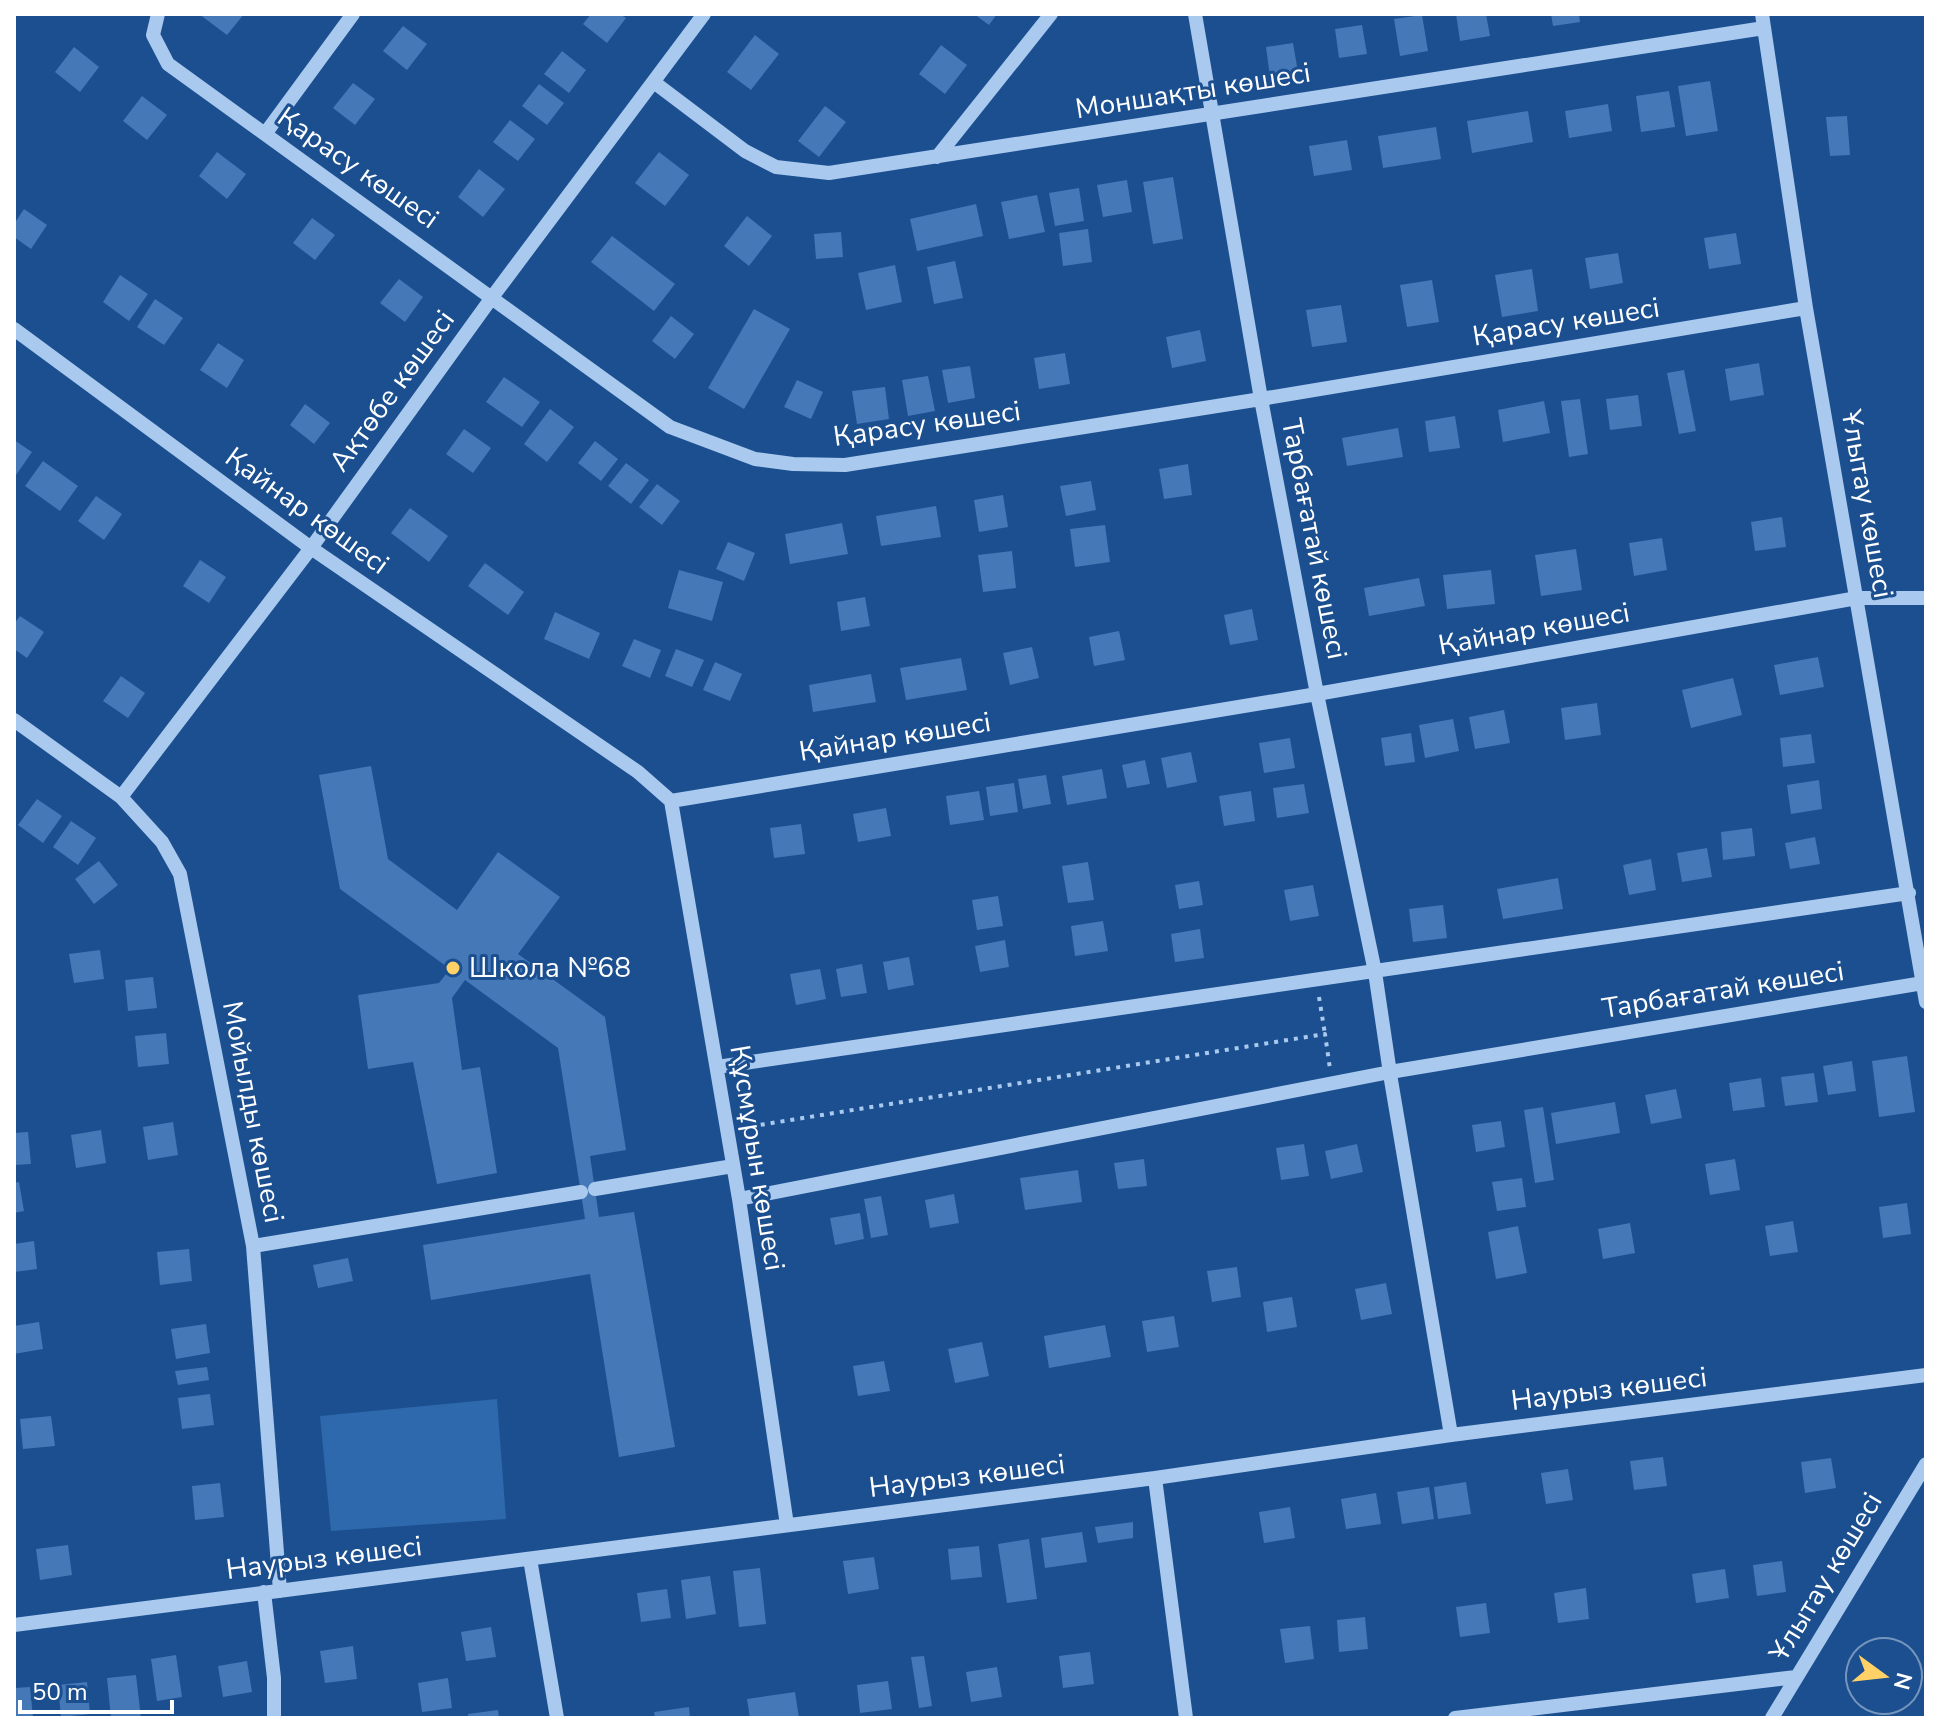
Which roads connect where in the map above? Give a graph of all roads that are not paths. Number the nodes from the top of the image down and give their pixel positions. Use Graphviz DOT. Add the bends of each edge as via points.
graph roads {
  1 [pos="158,14"];
  2 [pos="353,14"];
  3 [pos="704,14"];
  4 [pos="1051,14"];
  5 [pos="1195,14"];
  6 [pos="1763,21"];
  7 [pos="655,83"];
  8 [pos="1212,114"];
  9 [pos="265,134"];
  10 [pos="937,157"];
  11 [pos="493,296"];
  12 [pos="1806,308"];
  13 [pos="14,329"];
  14 [pos="1261,399"];
  15 [pos="311,548"];
  16 [pos="1857,598"];
  17 [pos="1926,598"];
  18 [pos="1317,694"];
  19 [pos="14,720"];
  20 [pos="121,797"];
  21 [pos="671,801"];
  22 [pos="1909,893"];
  23 [pos="1375,972"];
  24 [pos="1923,974"];
  25 [pos="1926,1002"];
  26 [pos="717,1067"];
  27 [pos="1390,1072"];
  28 [pos="733,1166"];
  29 [pos="739,1199"];
  30 [pos="253,1246"];
  31 [pos="1926,1375"];
  32 [pos="1451,1435"];
  33 [pos="1926,1464"];
  34 [pos="1155,1478"];
  35 [pos="787,1525"];
  36 [pos="530,1559"];
  37 [pos="280,1591"];
  38 [pos="264,1592"];
  39 [pos="14,1625"];
  40 [pos="1796,1677"];
  41 [pos="274,1718"];
  42 [pos="557,1718"];
  43 [pos="1186,1718"];
  44 [pos="1455,1718"];
  45 [pos="1772,1718"];
  1 -- 9 [label="street, Қарасу көшесі" via="153,35 168,64"];
  2 -- 9 [label="street"];
  3 -- 7 [label="street, Ақтөбе көшесі"];
  4 -- 10 [label="street"];
  5 -- 8 [label="street, Тарбағатай көшесі"];
  6 -- 8 [label="street, Моншақты көшесі"];
  6 -- 12 [label="street, Ұлытау көшесі"];
  7 -- 10 [label="street, Моншақты көшесі" via="745,151 776,167 829,173"];
  7 -- 11 [label="street, Ақтөбе көшесі"];
  8 -- 10 [label="street, Моншақты көшесі"];
  8 -- 14 [label="street, Тарбағатай көшесі"];
  9 -- 11 [label="street, Қарасу көшесі"];
  11 -- 14 [label="street, Қарасу көшесі" via="670,427 780,463 845,465"];
  11 -- 15 [label="street, Ақтөбе көшесі"];
  12 -- 14 [label="street, Қарасу көшесі"];
  12 -- 16 [label="street, Ұлытау көшесі"];
  13 -- 15 [label="street, Қайнар көшесі"];
  14 -- 18 [label="street, Тарбағатай көшесі"];
  15 -- 20 [label="street, Ақтөбе көшесі"];
  15 -- 21 [label="street, Қайнар көшесі" via="638,772"];
  16 -- 17 [label="street, Қайнар көшесі"];
  16 -- 18 [label="street, Қайнар көшесі"];
  16 -- 22 [label="street, Ұлытау көшесі"];
  18 -- 21 [label="street, Қайнар көшесі"];
  18 -- 23 [label="street, Тарбағатай көшесі"];
  19 -- 20 [label="street, Мойылды көшесі"];
  20 -- 30 [label="street, Мойылды көшесі" via="162,842 180,874"];
  21 -- 26 [label="street, Құсмұрын көшесі"];
  22 -- 23 [label="street"];
  22 -- 24 [label="street, Ұлытау көшесі"];
  23 -- 26 [label="street"];
  23 -- 27 [label="street, Тарбағатай көшесі"];
  24 -- 25 [label="street, Ұлытау көшесі"];
  24 -- 27 [label="street, Тарбағатай көшесі"];
  26 -- 28 [label="street, Құсмұрын көшесі"];
  27 -- 29 [label="street"];
  27 -- 32 [label="street, Тарбағатай көшесі"];
  28 -- 29 [label="street, Құсмұрын көшесі"];
  28 -- 30 [label="street"];
  29 -- 35 [label="street, Құсмұрын көшесі"];
  30 -- 37 [label="street, Мойылды көшесі"];
  31 -- 32 [label="street, Наурыз көшесі"];
  32 -- 34 [label="street, Наурыз көшесі"];
  33 -- 40 [label="street, Ұлытау көшесі"];
  34 -- 35 [label="street, Наурыз көшесі"];
  34 -- 43 [label="street"];
  35 -- 36 [label="street, Наурыз көшесі"];
  36 -- 37 [label="street, Наурыз көшесі"];
  36 -- 42 [label="street"];
  37 -- 38 [label="street, Наурыз көшесі"];
  38 -- 39 [label="street, Наурыз көшесі"];
  38 -- 41 [label="street"];
  40 -- 44 [label="street"];
  40 -- 45 [label="street, Ұлытау көшесі"];
}
